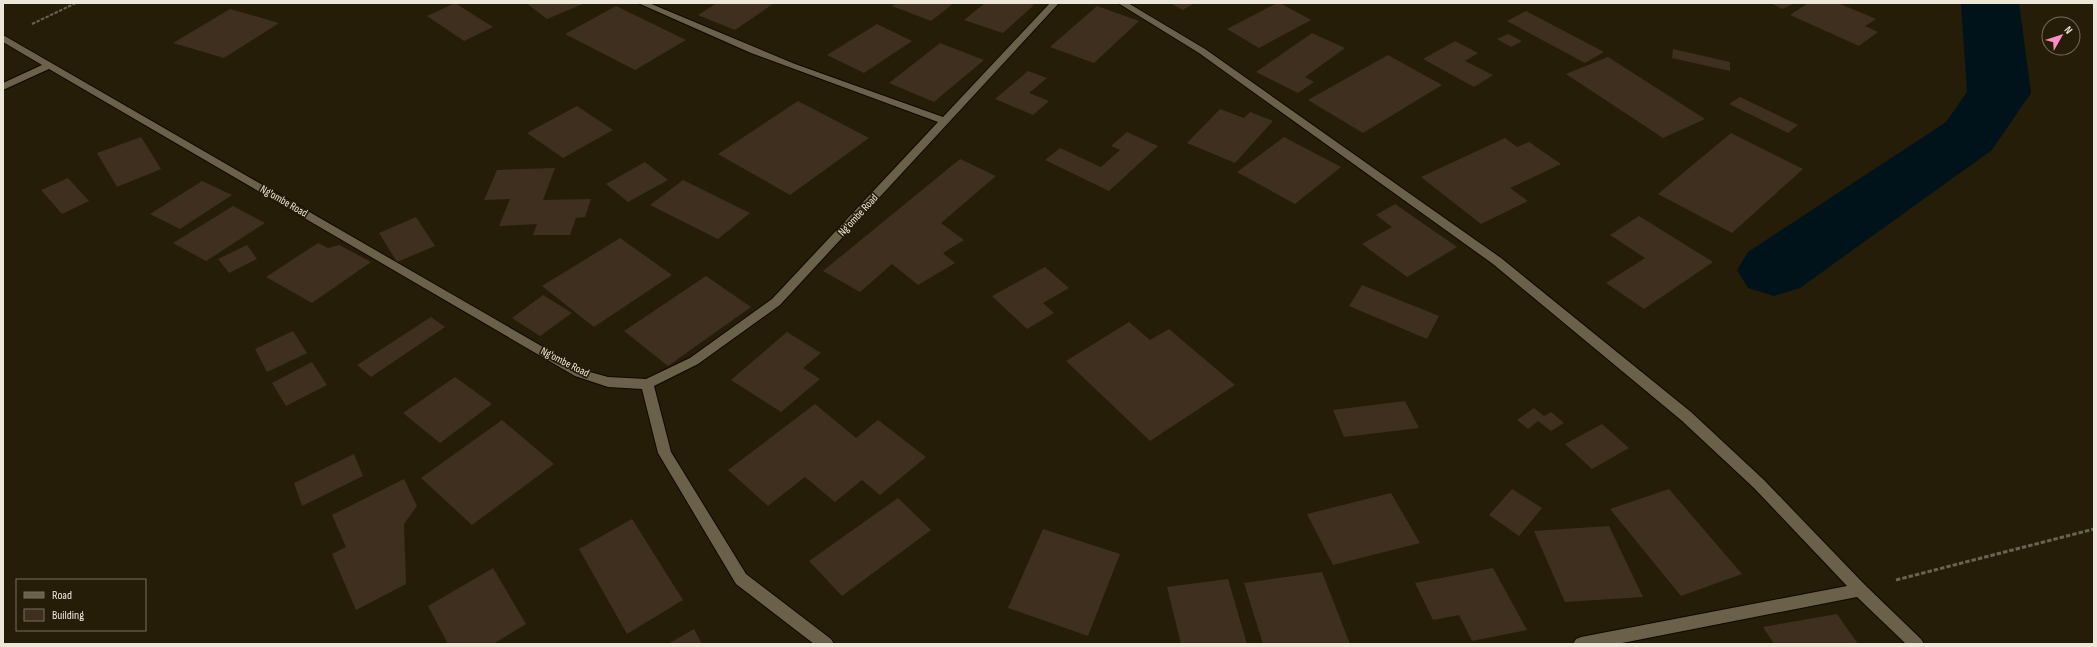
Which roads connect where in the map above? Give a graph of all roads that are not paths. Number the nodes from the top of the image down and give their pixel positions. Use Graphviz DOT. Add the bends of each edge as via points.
graph roads {
  1 [pos="642,3"];
  2 [pos="1055,3"];
  3 [pos="1122,3"];
  4 [pos="3,38"];
  5 [pos="49,65"];
  6 [pos="3,87"];
  7 [pos="946,121"];
  8 [pos="647,384"];
  9 [pos="1860,590"];
  10 [pos="826,644"];
  11 [pos="1581,644"];
  12 [pos="1916,644"];
  1 -- 7 [label="street" via="780,63"];
  2 -- 7 [label="street, Ng'ombe Road"];
  3 -- 9 [label="street" via="1202,51 1497,261 1686,416 1759,484"];
  4 -- 5 [label="street, Ng'ombe Road"];
  5 -- 6 [label="street"];
  5 -- 8 [label="street, Ng'ombe Road" via="579,372 608,382"];
  7 -- 8 [label="street, Ng'ombe Road" via="776,302 694,361"];
  8 -- 10 [label="street" via="665,454 741,579"];
  9 -- 11 [label="street"];
  9 -- 12 [label="street"];
}
